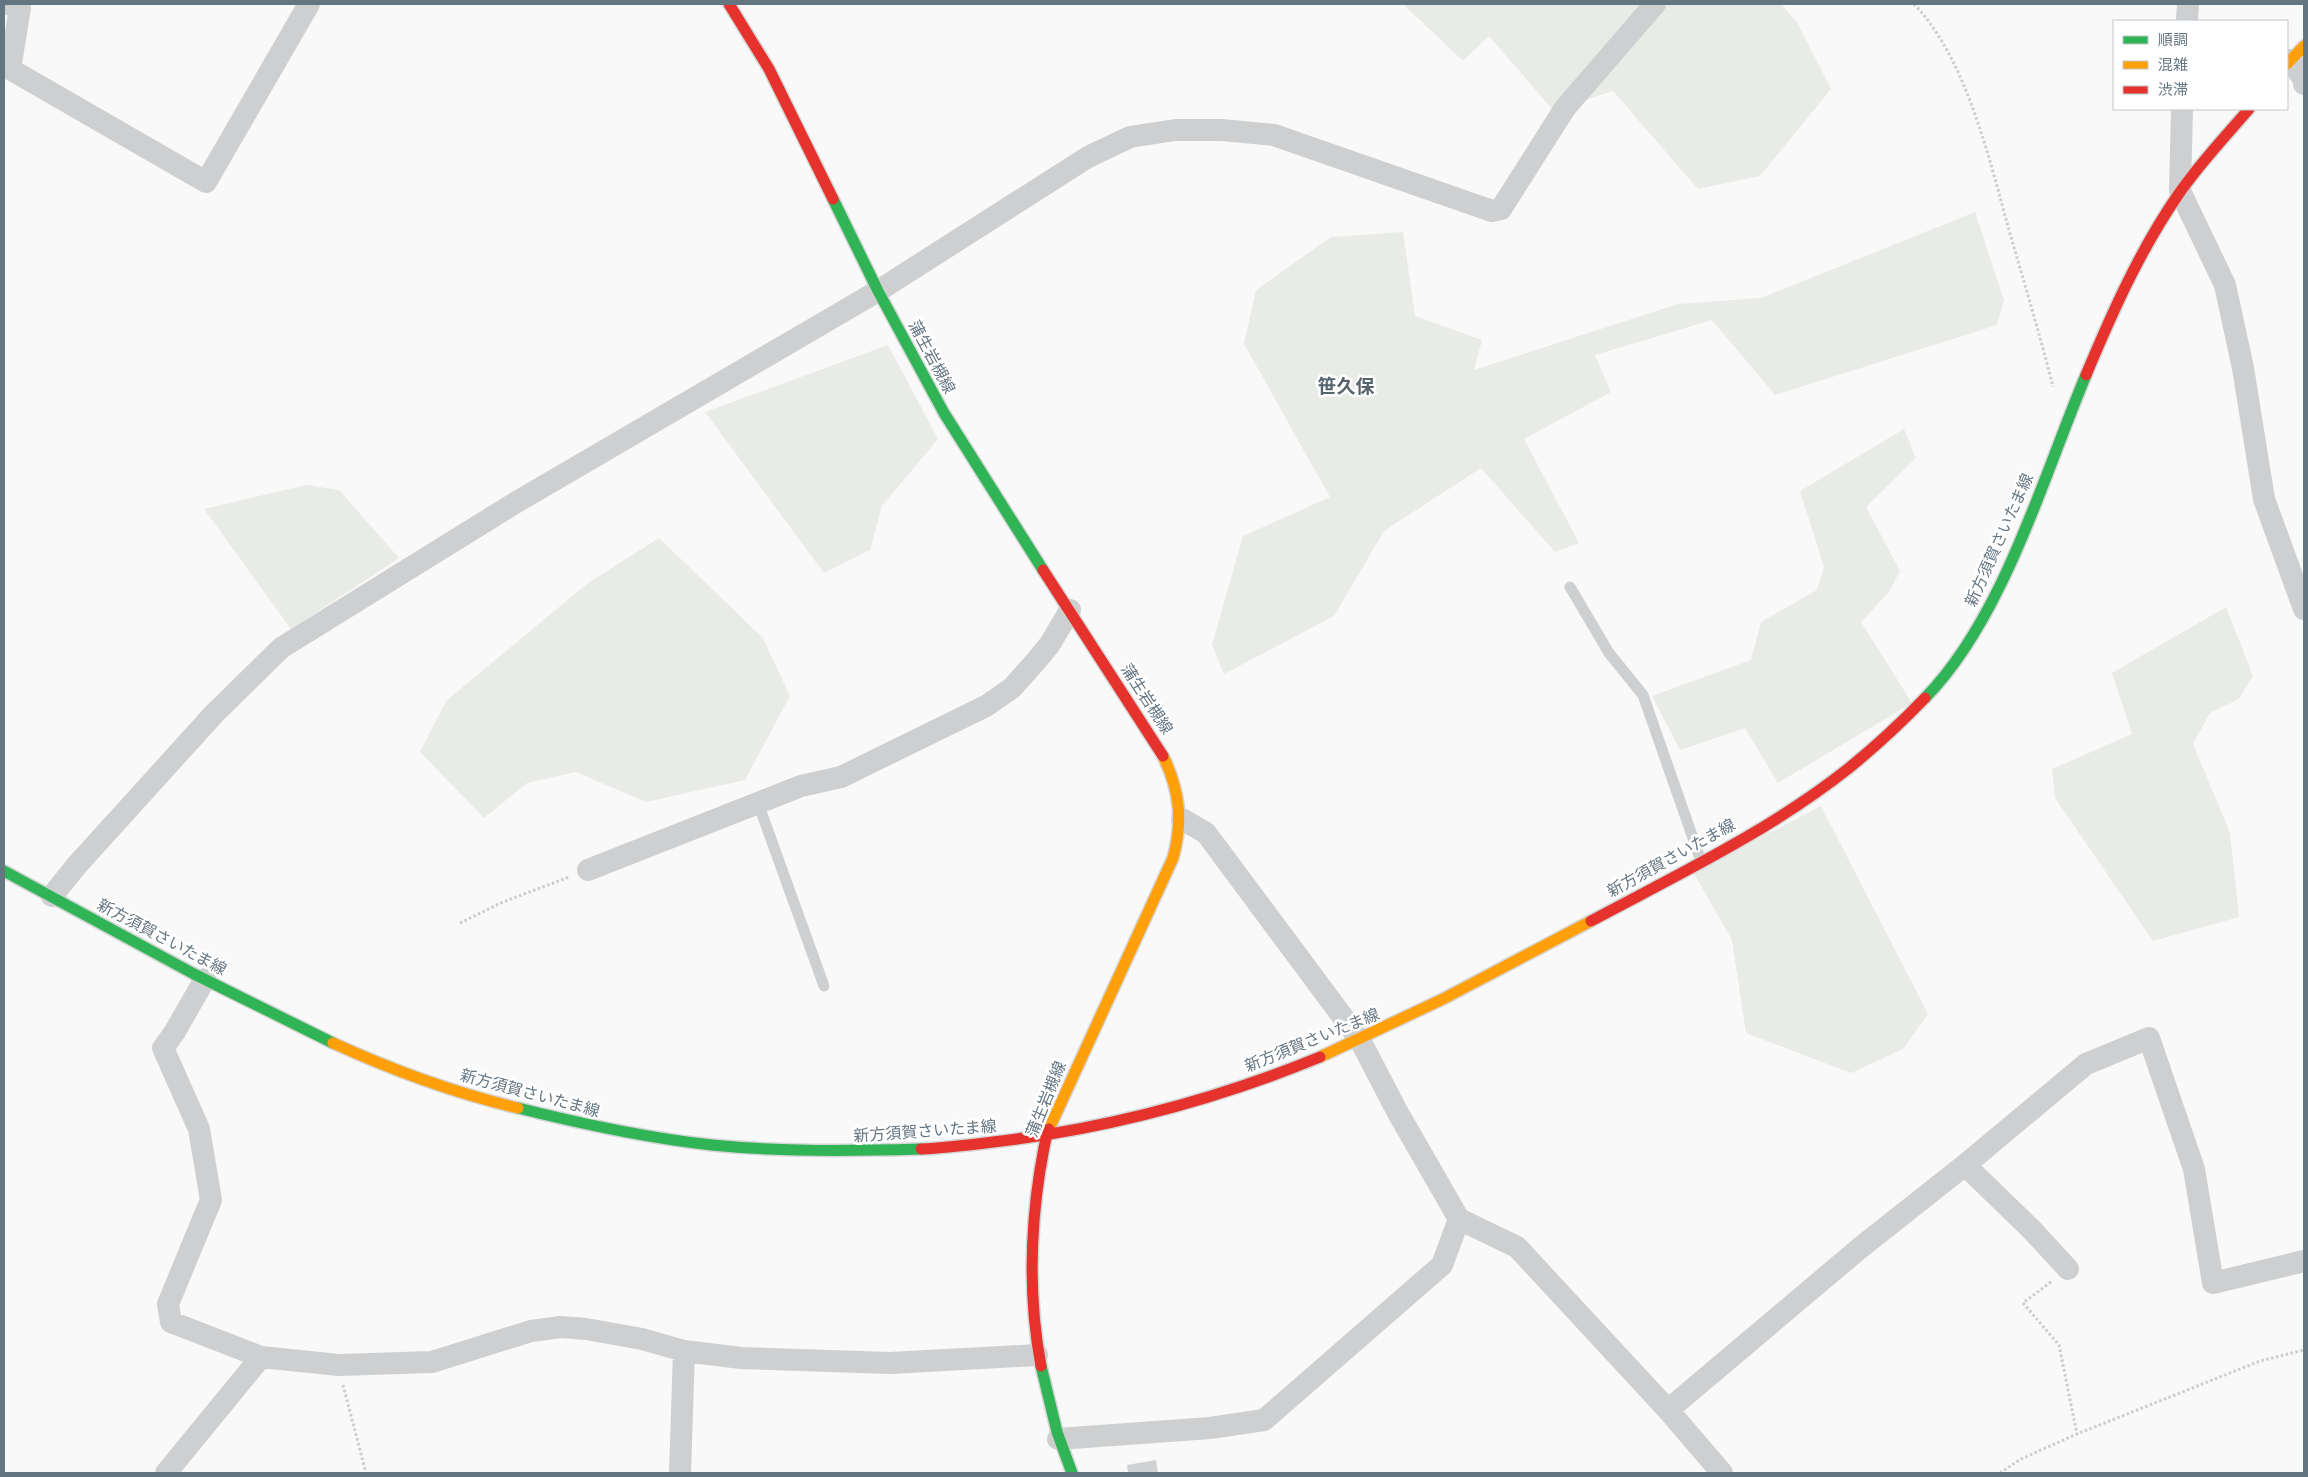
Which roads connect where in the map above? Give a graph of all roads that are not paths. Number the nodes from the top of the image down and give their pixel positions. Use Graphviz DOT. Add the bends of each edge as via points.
graph roads {
  1 [pos="8,4"];
  2 [pos="310,4"];
  3 [pos="729,4"];
  4 [pos="1655,4"];
  5 [pos="2188,4"];
  6 [pos="2187,20"];
  7 [pos="2294,56"];
  8 [pos="2304,84"];
  9 [pos="2182,110"];
  10 [pos="2248,110"];
  11 [pos="2180,192"];
  12 [pos="878,292"];
  13 [pos="1570,587"];
  14 [pos="2304,609"];
  15 [pos="1070,610"];
  16 [pos="758,803"];
  17 [pos="1182,819"];
  18 [pos="1701,861"];
  19 [pos="588,870"];
  20 [pos="4,871"];
  21 [pos="52,896"];
  22 [pos="206,979"];
  23 [pos="824,986"];
  24 [pos="1360,1040"];
  25 [pos="1046,1136"];
  26 [pos="1965,1165"];
  27 [pos="1459,1219"];
  28 [pos="2304,1261"];
  29 [pos="2068,1269"];
  30 [pos="684,1351"];
  31 [pos="1037,1356"];
  32 [pos="261,1357"];
  33 [pos="1668,1410"];
  34 [pos="1058,1439"];
  35 [pos="166,1473"];
  36 [pos="680,1473"];
  37 [pos="1072,1473"];
  38 [pos="1722,1473"];
  1 -- 2 [label="street" via="20,8 10,69 206,182"];
  3 -- 12 [label="main road, 蒲生岩槻線" via="769,69"];
  4 -- 12 [label="street" via="1565,108 1501,209 1492,211 1274,135 1175,130 1130,137 1088,157"];
  5 -- 6 [label="street"];
  7 -- 8 [label="street"];
  9 -- 11 [label="street"];
  10 -- 11 [label="main road, 新方須賀さいたま線"];
  11 -- 14 [label="street" via="2225,285 2264,499"];
  11 -- 18 [label="main road, 新方須賀さいたま線" via="2134,269 2108,322 2014,556 1965,646 1932,692 1847,771 1735,843"];
  12 -- 15 [label="main road, 蒲生岩槻線" via="949,421"];
  12 -- 21 [label="street" via="516,503 281,648 213,715"];
  13 -- 18 [label="lane" via="1609,653 1643,694"];
  15 -- 16 [label="street" via="1036,662 1012,688 986,706 841,777 801,786"];
  15 -- 17 [label="main road, 蒲生岩槻線" via="1160,749 1176,782"];
  16 -- 19 [label="street"];
  16 -- 23 [label="lane"];
  17 -- 24 [label="street" via="1206,833"];
  17 -- 25 [label="main road, 蒲生岩槻線" via="1174,858"];
  18 -- 24 [label="main road, 新方須賀さいたま線" via="1473,984"];
  20 -- 21 [label="main road, 新方須賀さいたま線"];
  21 -- 22 [label="main road, 新方須賀さいたま線"];
  22 -- 25 [label="main road, 新方須賀さいたま線" via="277,1016 387,1066 526,1112 598,1129 734,1148 810,1153 935,1150"];
  22 -- 32 [label="street" via="163,1048 199,1129 211,1200 168,1304 171,1322"];
  24 -- 25 [label="main road, 新方須賀さいたま線" via="1253,1083 1182,1106"];
  24 -- 27 [label="street"];
  25 -- 31 [label="main road, 蒲生岩槻線" via="1038,1177 1032,1268"];
  26 -- 28 [label="street" via="2086,1064 2149,1038 2194,1169 2213,1283"];
  26 -- 29 [label="street"];
  26 -- 33 [label="street" via="1860,1248"];
  27 -- 33 [label="street" via="1517,1247"];
  27 -- 34 [label="street" via="1442,1265 1264,1420 1210,1428"];
  30 -- 31 [label="street" via="740,1358 890,1363"];
  30 -- 32 [label="street" via="642,1339 561,1327 530,1332 432,1362 333,1364"];
  30 -- 36 [label="street"];
  31 -- 34 [label="main road, 蒲生岩槻線"];
  32 -- 35 [label="street"];
  33 -- 38 [label="street"];
  34 -- 37 [label="main road, 蒲生岩槻線"];
}
